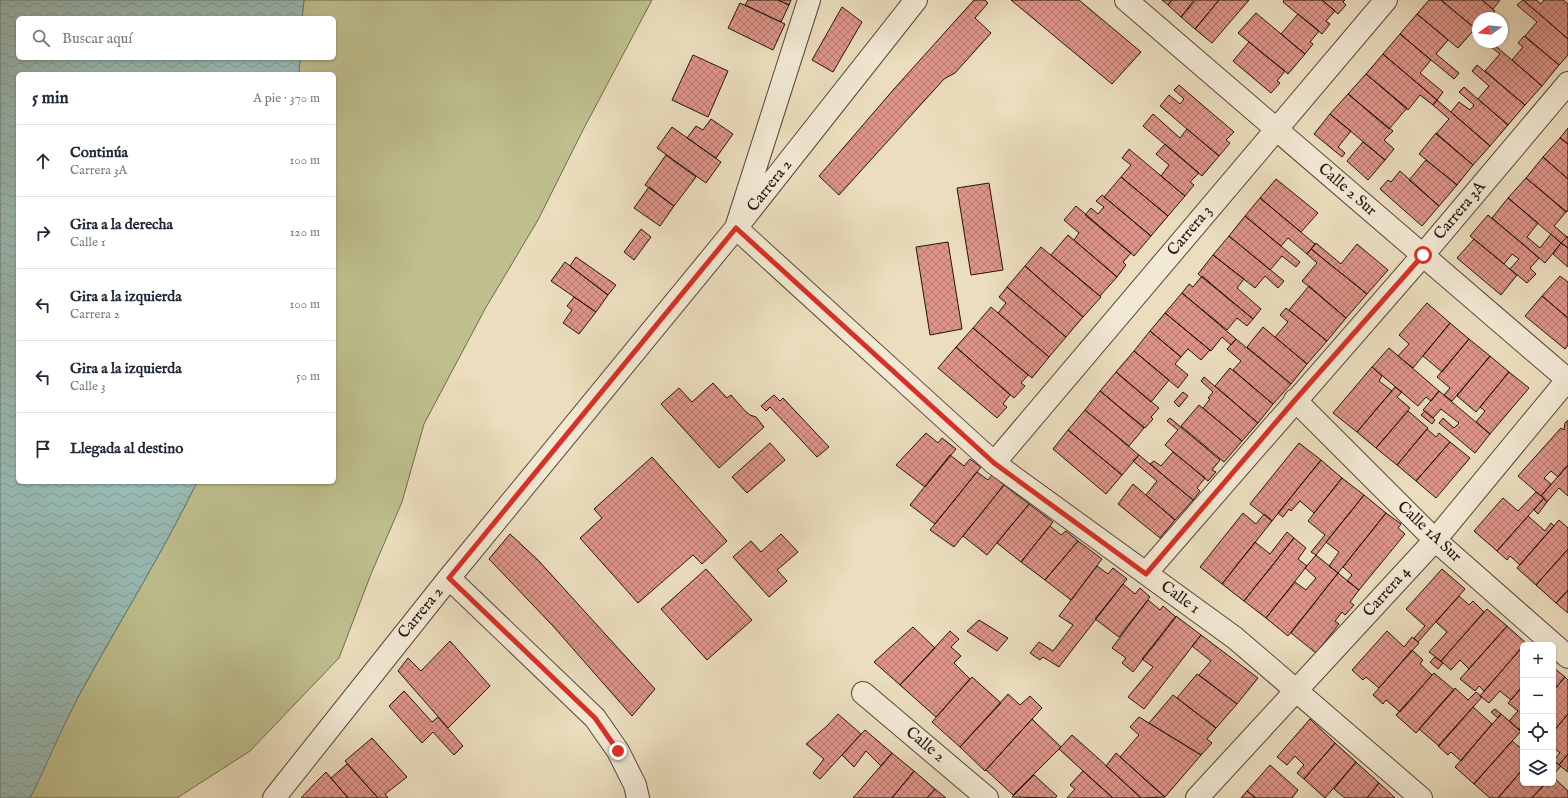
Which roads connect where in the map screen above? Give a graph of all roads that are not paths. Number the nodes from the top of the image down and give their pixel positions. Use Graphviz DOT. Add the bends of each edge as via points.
graph roads {
  1 [pos="809,0"];
  2 [pos="916,0"];
  3 [pos="1126,0"];
  4 [pos="1386,0"];
  5 [pos="1568,83"];
  6 [pos="1276,129"];
  7 [pos="736,228"];
  8 [pos="1423,255"];
  9 [pos="1568,380"];
  10 [pos="1295,400"];
  11 [pos="994,463"];
  12 [pos="1435,540"];
  13 [pos="1146,574"];
  14 [pos="449,578"];
  15 [pos="1568,657"];
  16 [pos="1297,690"];
  17 [pos="863,693"];
  18 [pos="274,798"];
  19 [pos="638,798"];
  20 [pos="987,798"];
  21 [pos="1197,798"];
  22 [pos="1421,798"];
  1 -- 7 [label="street"];
  2 -- 7 [label="street, Carrera 2"];
  3 -- 6 [label="street, Calle 2 Sur"];
  4 -- 6 [label="street, Carrera 3"];
  5 -- 8 [label="street, Carrera 3A"];
  6 -- 8 [label="street, Calle 2 Sur"];
  6 -- 11 [label="street, Carrera 3"];
  7 -- 11 [label="street, Calle 1"];
  7 -- 14 [label="street, Carrera 2"];
  8 -- 9 [label="street, Calle 2 Sur"];
  8 -- 10 [label="street, Carrera 3A"];
  9 -- 12 [label="street, Carrera 4"];
  10 -- 12 [label="street, Calle 1A Sur"];
  10 -- 13 [label="street, Carrera 3A"];
  11 -- 13 [label="street, Calle 1"];
  12 -- 15 [label="street, Calle 1A Sur"];
  12 -- 16 [label="street, Carrera 4"];
  13 -- 16 [label="street, Calle 1" via="1235,638"];
  14 -- 18 [label="street, Carrera 2"];
  14 -- 19 [label="street" via="595,718 618,751 635,785"];
  16 -- 21 [label="street, Carrera 4"];
  16 -- 22 [label="street, Calle 1"];
  17 -- 20 [label="street, Calle 2"];
}
